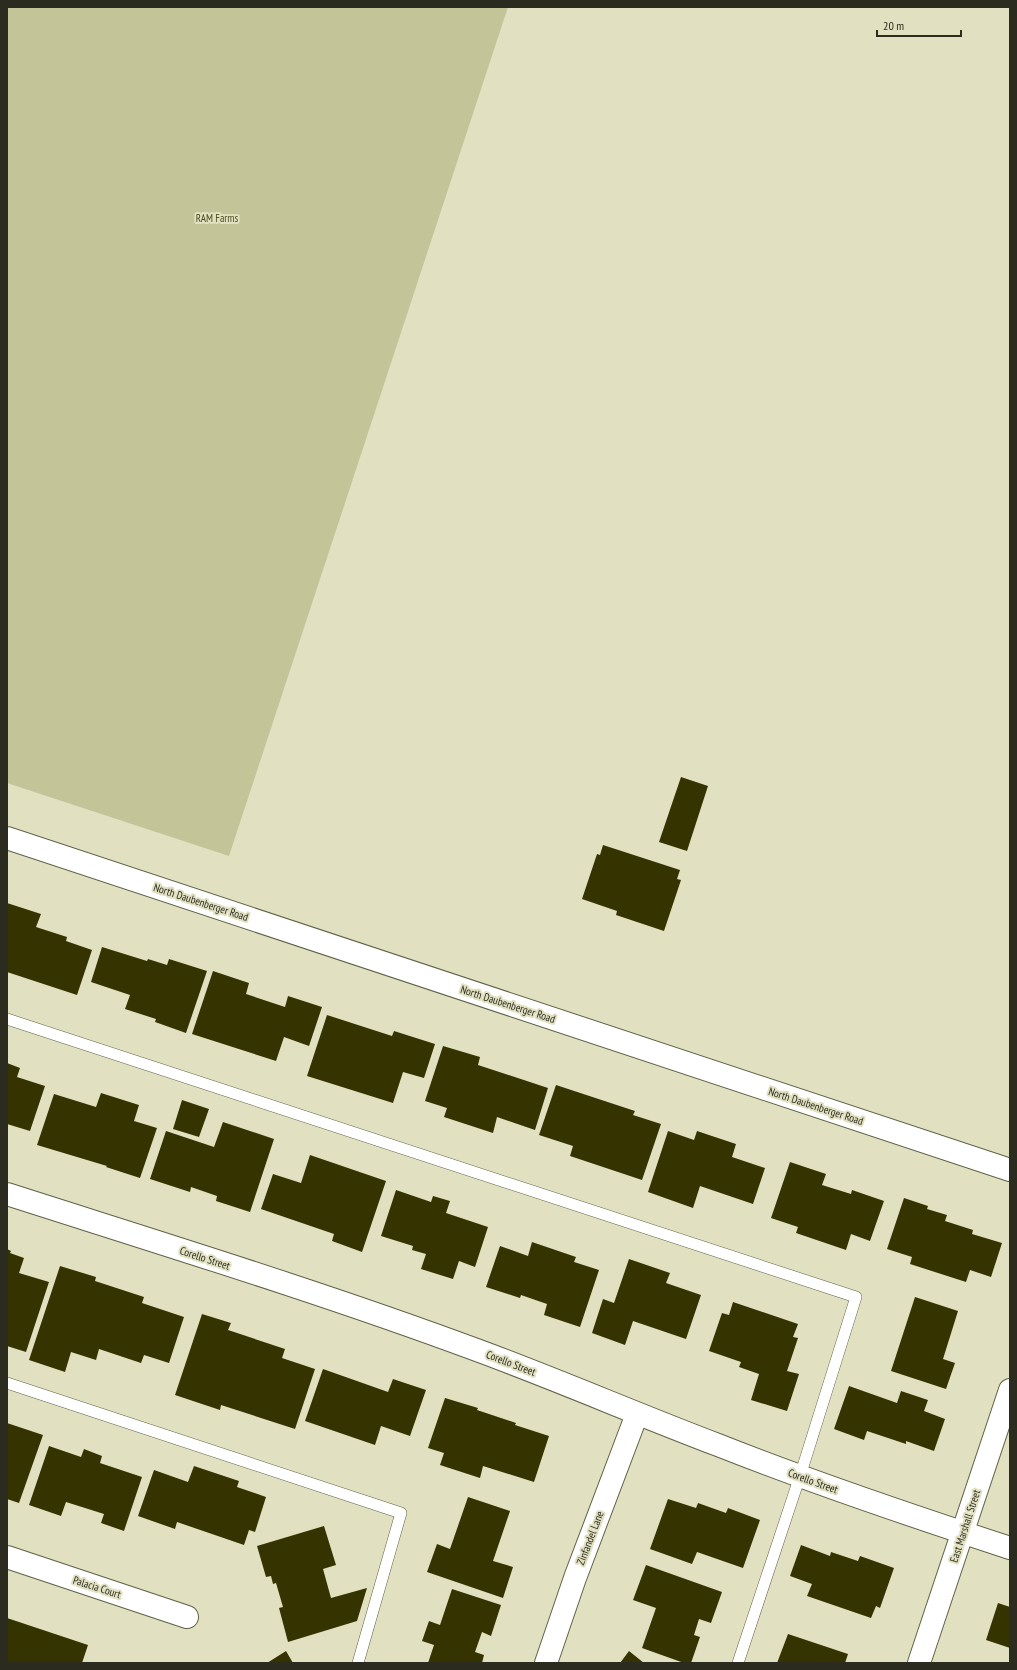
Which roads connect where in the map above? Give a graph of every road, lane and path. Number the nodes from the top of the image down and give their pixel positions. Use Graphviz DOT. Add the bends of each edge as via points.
graph roads {
  1 [pos="7,838"];
  2 [pos="7,1019"];
  3 [pos="1010,1170"];
  4 [pos="7,1194"];
  5 [pos="7,1384"];
  6 [pos="1010,1390"];
  7 [pos="637,1414"];
  8 [pos="800,1476"];
  9 [pos="962,1533"];
  10 [pos="1010,1548"];
  11 [pos="7,1557"];
  12 [pos="187,1616"];
  13 [pos="358,1663"];
  14 [pos="546,1663"];
  15 [pos="738,1663"];
  16 [pos="919,1663"];
  1 -- 3 [label="street, North Daubenberger Road"];
  2 -- 8 [label="lane" via="856,1297"];
  4 -- 7 [label="street, Corello Street" via="364,1310 511,1363"];
  5 -- 13 [label="lane" via="401,1513"];
  6 -- 9 [label="street, East Marshall Street"];
  7 -- 8 [label="street, Corello Street"];
  7 -- 14 [label="street, Zinfandel Lane"];
  8 -- 9 [label="street, Corello Street"];
  8 -- 15 [label="lane"];
  9 -- 10 [label="street, Corello Street"];
  9 -- 16 [label="street, East Marshall Street"];
  11 -- 12 [label="street, Palacia Court"];
}
